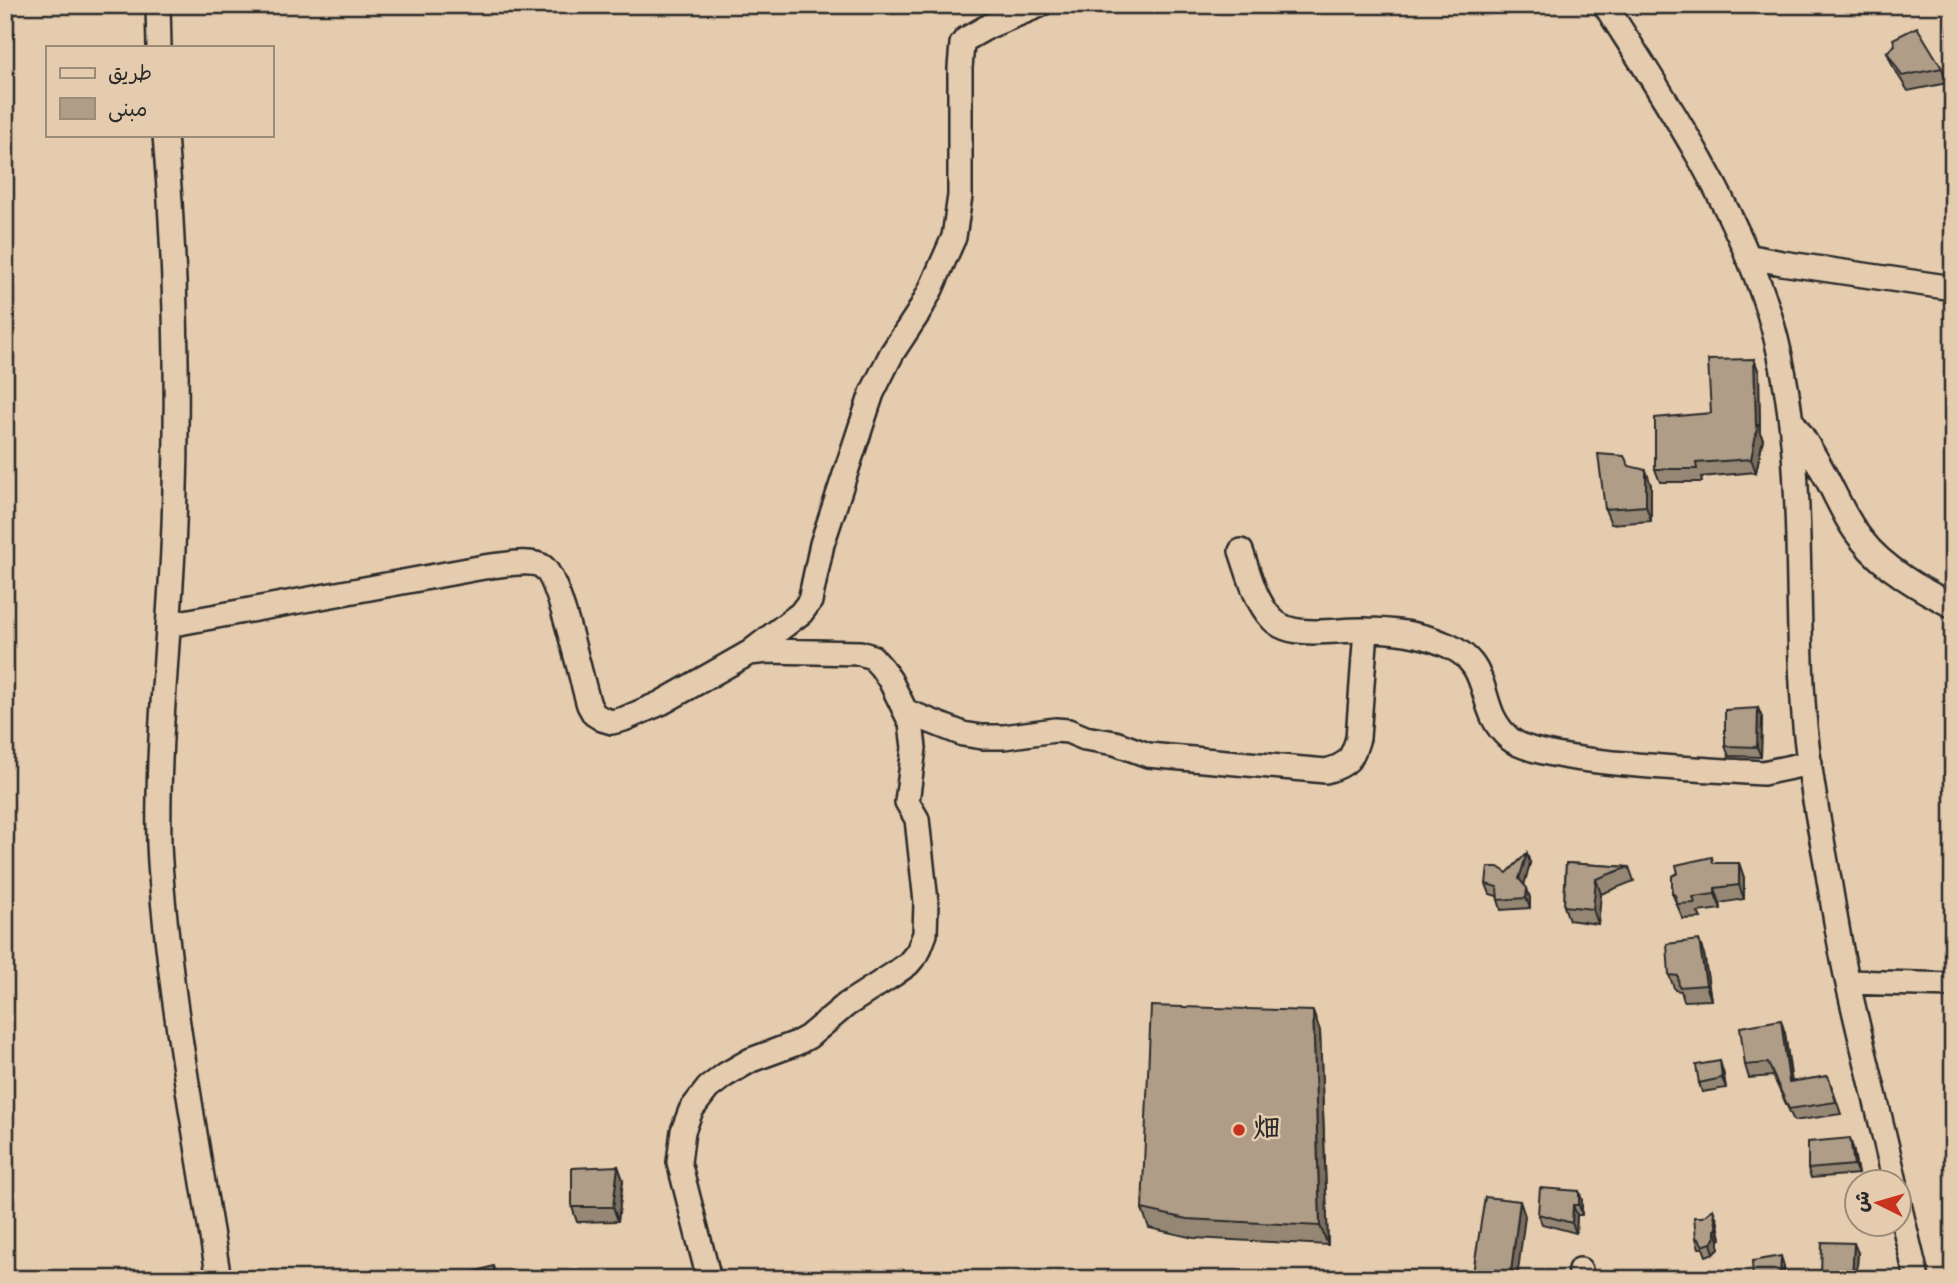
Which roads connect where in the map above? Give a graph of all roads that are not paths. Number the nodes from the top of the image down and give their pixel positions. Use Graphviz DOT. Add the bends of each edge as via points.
graph roads {
  1 [pos="158,5"];
  2 [pos="1041,5"];
  3 [pos="1605,5"];
  4 [pos="159,46"];
  5 [pos="165,136"];
  6 [pos="1747,256"];
  7 [pos="1953,288"];
  8 [pos="1791,418"];
  9 [pos="1241,551"];
  10 [pos="1953,606"];
  11 [pos="168,625"];
  12 [pos="1366,630"];
  13 [pos="749,653"];
  14 [pos="905,711"];
  15 [pos="1810,763"];
  16 [pos="1848,982"];
  17 [pos="1953,985"];
  18 [pos="1892,1168"];
  19 [pos="1908,1238"];
  20 [pos="219,1279"];
  21 [pos="709,1279"];
  22 [pos="1917,1279"];
  1 -- 4 [label="street"];
  2 -- 13 [label="street" via="989,26 962,44 960,196 954,237 931,289 872,393 822,544 810,601"];
  3 -- 6 [label="street" via="1705,168"];
  5 -- 11 [label="street" via="177,328"];
  6 -- 7 [label="street"];
  6 -- 8 [label="street" via="1774,333"];
  8 -- 10 [label="street" via="1863,543 1923,591"];
  8 -- 15 [label="street" via="1800,652"];
  9 -- 12 [label="street" via="1261,604 1283,628"];
  11 -- 13 [label="street" via="516,563 543,567 548,573 589,705 602,719 612,722 636,715"];
  11 -- 20 [label="street" via="159,790 162,894"];
  12 -- 14 [label="street" via="1354,753 1347,763 1326,771 1148,755 1068,731 982,737"];
  12 -- 15 [label="street" via="1424,636 1455,648 1475,665 1489,709 1505,733 1531,749 1590,759 1746,772"];
  13 -- 14 [label="street" via="872,657"];
  14 -- 21 [label="street" via="914,735 907,802 917,819 925,934 908,964 808,1037 725,1075 691,1110 679,1162"];
  15 -- 16 [label="street"];
  16 -- 17 [label="street"];
  16 -- 18 [label="street"];
  19 -- 22 [label="street"];
}
